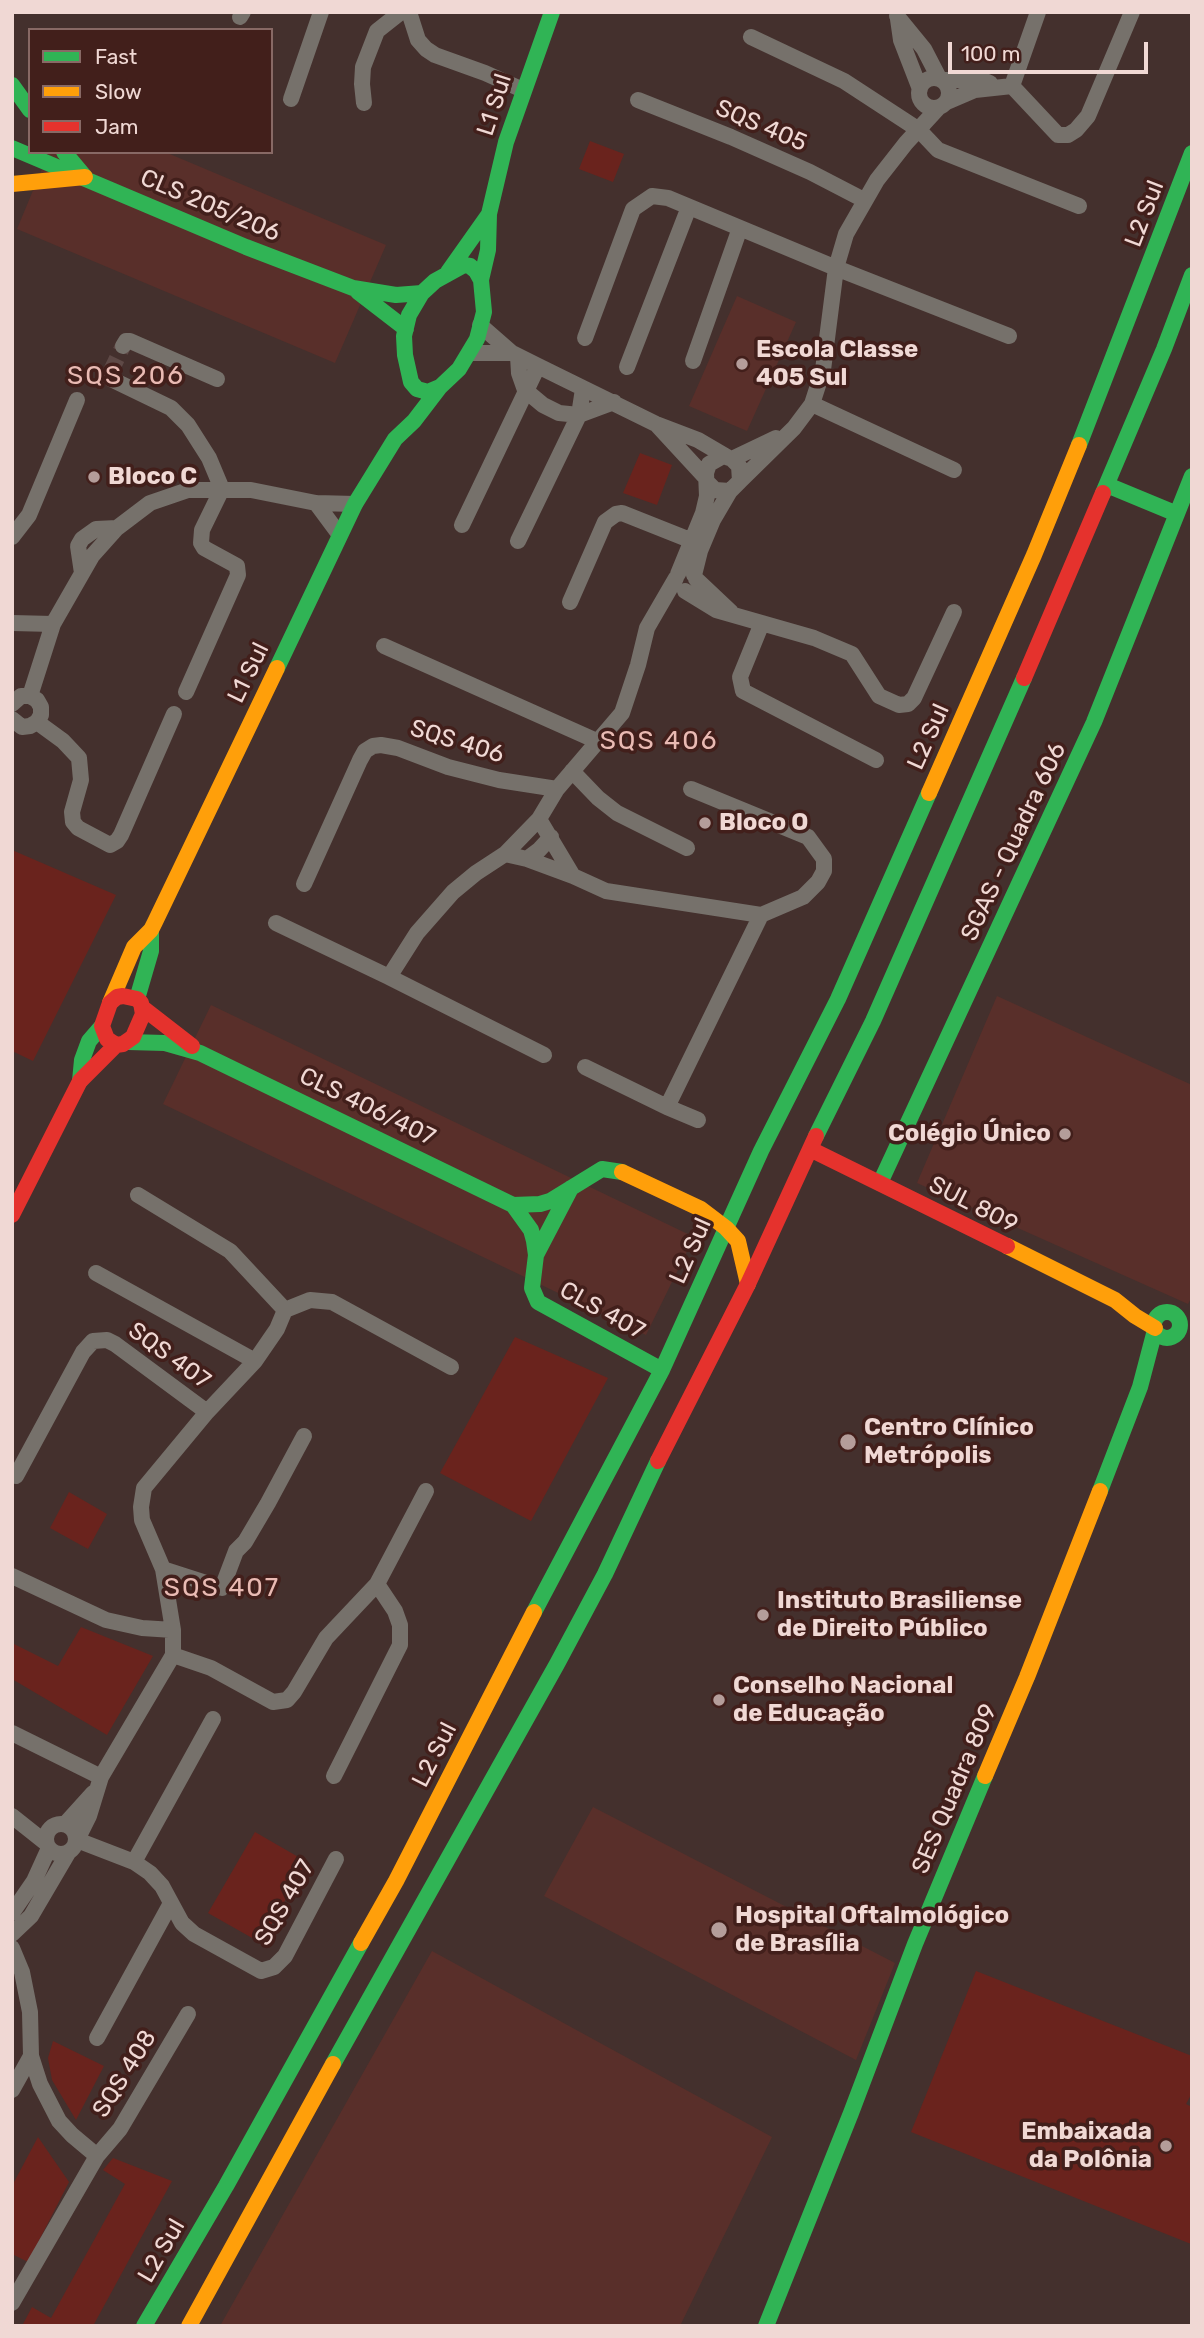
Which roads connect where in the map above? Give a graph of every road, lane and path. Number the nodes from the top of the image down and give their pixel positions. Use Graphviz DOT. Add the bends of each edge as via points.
graph roads {
  1 [pos="321,12"];
  2 [pos="401,12"];
  3 [pos="409,12"];
  4 [pos="552,12"];
  5 [pos="1038,12"];
  6 [pos="1132,12"];
  7 [pos="897,14"];
  8 [pos="751,37"];
  9 [pos="941,79"];
  10 [pos="12,85"];
  11 [pos="1005,86"];
  12 [pos="523,90"];
  13 [pos="920,94"];
  14 [pos="291,99"];
  15 [pos="638,100"];
  16 [pos="364,103"];
  17 [pos="943,105"];
  18 [pos="28,107"];
  19 [pos="914,128"];
  20 [pos="12,148"];
  21 [pos="1192,153"];
  22 [pos="66,154"];
  23 [pos="85,177"];
  24 [pos="12,184"];
  25 [pos="864,200"];
  26 [pos="1079,206"];
  27 [pos="690,207"];
  28 [pos="489,215"];
  29 [pos="740,228"];
  30 [pos="836,268"];
  31 [pos="447,272"];
  32 [pos="1192,275"];
  33 [pos="481,280"];
  34 [pos="353,288"];
  35 [pos="422,293"];
  36 [pos="480,325"];
  37 [pos="405,330"];
  38 [pos="1009,336"];
  39 [pos="585,338"];
  40 [pos="123,346"];
  41 [pos="470,353"];
  42 [pos="515,354"];
  43 [pos="693,362"];
  44 [pos="538,366"];
  45 [pos="627,367"];
  46 [pos="110,373"];
  47 [pos="217,379"];
  48 [pos="411,382"];
  49 [pos="440,387"];
  50 [pos="583,389"];
  51 [pos="525,390"];
  52 [pos="77,400"];
  53 [pos="614,402"];
  54 [pos="812,404"];
  55 [pos="579,415"];
  56 [pos="656,424"];
  57 [pos="794,428"];
  58 [pos="395,439"];
  59 [pos="730,458"];
  60 [pos="954,470"];
  61 [pos="1192,476"];
  62 [pos="707,480"];
  63 [pos="1107,485"];
  64 [pos="735,486"];
  65 [pos="222,489"];
  66 [pos="316,503"];
  67 [pos="355,504"];
  68 [pos="1177,514"];
  69 [pos="462,525"];
  70 [pos="339,534"];
  71 [pos="12,537"];
  72 [pos="518,541"];
  73 [pos="697,543"];
  74 [pos="1034,555"];
  75 [pos="1070,572"];
  76 [pos="686,581"];
  77 [pos="570,602"];
  78 [pos="1010,608"];
  79 [pos="954,612"];
  80 [pos="1052,615"];
  81 [pos="12,623"];
  82 [pos="53,624"];
  83 [pos="762,624"];
  84 [pos="384,646"];
  85 [pos="186,692"];
  86 [pos="30,696"];
  87 [pos="12,704"];
  88 [pos="174,714"];
  89 [pos="12,719"];
  90 [pos="37,722"];
  91 [pos="599,742"];
  92 [pos="876,760"];
  93 [pos="572,771"];
  94 [pos="557,789"];
  95 [pos="691,789"];
  96 [pos="539,819"];
  97 [pos="551,837"];
  98 [pos="687,848"];
  99 [pos="505,854"];
  100 [pos="527,859"];
  101 [pos="573,876"];
  102 [pos="304,884"];
  103 [pos="761,915"];
  104 [pos="276,923"];
  105 [pos="151,930"];
  106 [pos="389,977"];
  107 [pos="838,999"];
  108 [pos="110,1003"];
  109 [pos="140,1003"];
  110 [pos="873,1021"];
  111 [pos="102,1026"];
  112 [pos="122,1044"];
  113 [pos="813,1049"];
  114 [pos="200,1052"];
  115 [pos="544,1055"];
  116 [pos="585,1067"];
  117 [pos="847,1074"];
  118 [pos="80,1081"];
  119 [pos="667,1107"];
  120 [pos="698,1120"];
  121 [pos="810,1149"];
  122 [pos="880,1183"];
  123 [pos="571,1188"];
  124 [pos="138,1195"];
  125 [pos="513,1205"];
  126 [pos="12,1215"];
  127 [pos="726,1228"];
  128 [pos="536,1255"];
  129 [pos="96,1273"];
  130 [pos="748,1284"];
  131 [pos="1115,1300"];
  132 [pos="285,1310"];
  133 [pos="1177,1315"];
  134 [pos="1155,1329"];
  135 [pos="1180,1333"];
  136 [pos="255,1361"];
  137 [pos="1144,1365"];
  138 [pos="451,1367"];
  139 [pos="662,1370"];
  140 [pos="1140,1387"];
  141 [pos="207,1412"];
  142 [pos="304,1436"];
  143 [pos="621,1450"];
  144 [pos="638,1473"];
  145 [pos="16,1476"];
  146 [pos="426,1491"];
  147 [pos="594,1500"];
  148 [pos="635,1513"];
  149 [pos="163,1569"];
  150 [pos="12,1576"];
  151 [pos="377,1584"];
  152 [pos="173,1630"];
  153 [pos="173,1655"];
  154 [pos="213,1719"];
  155 [pos="12,1733"];
  156 [pos="334,1776"];
  157 [pos="99,1783"];
  158 [pos="14,1817"];
  159 [pos="60,1825"];
  160 [pos="48,1845"];
  161 [pos="72,1847"];
  162 [pos="336,1859"];
  163 [pos="134,1862"];
  164 [pos="396,1881"];
  165 [pos="36,1893"];
  166 [pos="426,1896"];
  167 [pos="171,1903"];
  168 [pos="12,1913"];
  169 [pos="376,1916"];
  170 [pos="406,1930"];
  171 [pos="12,1934"];
  172 [pos="12,1948"];
  173 [pos="12,1977"];
  174 [pos="25,1988"];
  175 [pos="188,2014"];
  176 [pos="97,2038"];
  177 [pos="31,2056"];
  178 [pos="12,2090"];
  179 [pos="97,2156"];
  180 [pos="226,2186"];
  181 [pos="258,2203"];
  182 [pos="203,2225"];
  183 [pos="240,2236"];
  184 [pos="12,2303"];
  185 [pos="144,2326"];
  186 [pos="189,2326"];
  187 [pos="766,2326"];
  1 -- 14 [label="street"];
  2 -- 16 [label="street" via="377,31 363,67"];
  3 -- 12 [label="street" via="418,40 426,49"];
  4 -- 12 [label="street, L1 Sul"];
  5 -- 11 [label="street"];
  6 -- 11 [label="street" via="1088,116 1076,131 1058,135"];
  7 -- 9 [label="street"];
  7 -- 13 [label="street"];
  8 -- 19 [label="street" via="844,81"];
  9 -- 11 [label="street" via="983,80"];
  9 -- 13 [label="street" via="925,81"];
  9 -- 17 [label="street" via="950,92"];
  10 -- 18 [label="street"];
  11 -- 17 [label="street" via="975,90"];
  12 -- 28 [label="street, L1 Sul"];
  13 -- 17 [label="street" via="926,106"];
  13 -- 19 [label="street"];
  15 -- 25 [label="street, SQS 405" via="799,167"];
  17 -- 19 [label="street"];
  19 -- 25 [label="street"];
  19 -- 26 [label="street" via="938,150"];
  20 -- 23 [label="street, CLS 205/206"];
  21 -- 74 [label="street, L2 Sul"];
  22 -- 23 [label="street"];
  23 -- 24 [label="street"];
  23 -- 34 [label="street, CLS 205/206"];
  25 -- 30 [label="street" via="846,234"];
  27 -- 29 [label="street"];
  27 -- 39 [label="street" via="652,196 633,209"];
  27 -- 45 [label="street"];
  28 -- 31 [label="street, L1 Sul"];
  28 -- 33 [label="street, L1 Sul"];
  29 -- 30 [label="street"];
  29 -- 43 [label="street"];
  30 -- 38 [label="street"];
  30 -- 54 [label="street" via="825,358"];
  31 -- 33 [label="street" via="470,266"];
  31 -- 35 [label="street, L1 Sul"];
  32 -- 63 [label="street"];
  33 -- 36 [label="street, L1 Sul"];
  34 -- 35 [label="street, CLS 205/206" via="396,295"];
  34 -- 37 [label="street, CLS 205/206"];
  35 -- 37 [label="street"];
  36 -- 41 [label="street, L1 Sul"];
  36 -- 42 [label="street"];
  37 -- 48 [label="street"];
  40 -- 47 [label="street" via="128,340"];
  41 -- 42 [label="street"];
  41 -- 49 [label="street, L1 Sul"];
  42 -- 44 [label="street"];
  42 -- 51 [label="street"];
  44 -- 50 [label="street"];
  44 -- 51 [label="street"];
  46 -- 65 [label="street" via="111,379 171,408 188,425"];
  48 -- 49 [label="street" via="428,392"];
  48 -- 58 [label="street, L1 Sul"];
  49 -- 58 [label="street, L1 Sul"];
  50 -- 53 [label="street"];
  50 -- 55 [label="street"];
  51 -- 55 [label="street" via="553,410"];
  51 -- 69 [label="street"];
  52 -- 71 [label="street" via="29,515"];
  53 -- 55 [label="street"];
  53 -- 56 [label="street"];
  54 -- 57 [label="street"];
  54 -- 60 [label="street"];
  55 -- 72 [label="street"];
  56 -- 59 [label="street"];
  56 -- 62 [label="street"];
  57 -- 59 [label="street"];
  57 -- 64 [label="street"];
  58 -- 67 [label="street, L1 Sul"];
  59 -- 62 [label="street" via="713,460"];
  59 -- 64 [label="street" via="741,471"];
  61 -- 68 [label="street, SGAS - Quadra 606"];
  62 -- 64 [label="street" via="715,490"];
  62 -- 73 [label="street"];
  63 -- 68 [label="street"];
  63 -- 75 [label="street"];
  64 -- 73 [label="street"];
  65 -- 66 [label="street"];
  65 -- 82 [label="street" via="188,490 150,503 117,528 92,556"];
  65 -- 85 [label="street" via="200,539 204,548 237,566 238,575"];
  66 -- 67 [label="street"];
  66 -- 70 [label="street"];
  67 -- 70 [label="street, L1 Sul"];
  68 -- 122 [label="street, SGAS - Quadra 606" via="1094,722"];
  70 -- 105 [label="street, L1 Sul"];
  73 -- 76 [label="street"];
  73 -- 77 [label="street" via="616,514 605,522"];
  74 -- 75 [label="street" via="1049,574"];
  74 -- 78 [label="street, L2 Sul"];
  75 -- 80 [label="street"];
  76 -- 83 [label="street" via="709,607"];
  76 -- 91 [label="street" via="656,611 622,713"];
  78 -- 80 [label="street" via="1026,597 1037,598"];
  78 -- 107 [label="street, L2 Sul"];
  79 -- 83 [label="street" via="914,698 904,705 878,696 852,654"];
  80 -- 110 [label="street"];
  81 -- 82 [label="street"];
  82 -- 86 [label="street"];
  83 -- 92 [label="street" via="740,677 743,691"];
  84 -- 91 [label="street"];
  86 -- 87 [label="street"];
  86 -- 90 [label="street" via="41,707"];
  88 -- 90 [label="street" via="117,841 110,845 78,828 71,818 81,779 79,758"];
  89 -- 90 [label="street" via="22,727"];
  91 -- 93 [label="street"];
  93 -- 94 [label="street"];
  93 -- 98 [label="street" via="617,813"];
  94 -- 96 [label="street"];
  94 -- 102 [label="street, SQS 406" via="499,780 398,748 373,746 360,760"];
  95 -- 103 [label="street" via="808,836 821,853 824,871 818,882 803,897"];
  96 -- 97 [label="street"];
  96 -- 99 [label="street"];
  97 -- 100 [label="street"];
  97 -- 101 [label="street"];
  99 -- 100 [label="street"];
  99 -- 106 [label="street" via="453,892 417,933"];
  100 -- 101 [label="street"];
  101 -- 103 [label="street" via="606,891"];
  103 -- 119 [label="street"];
  104 -- 106 [label="street"];
  105 -- 108 [label="street, L1 Sul" via="134,947"];
  105 -- 109 [label="street, L1 Sul"];
  106 -- 115 [label="street"];
  107 -- 110 [label="street" via="851,1019"];
  107 -- 113 [label="street, L2 Sul"];
  108 -- 109 [label="street" via="123,996"];
  108 -- 111 [label="street"];
  109 -- 112 [label="street" via="143,1014 138,1029"];
  109 -- 114 [label="street, CLS 406/407"];
  110 -- 117 [label="street"];
  111 -- 112 [label="street" via="107,1039"];
  111 -- 118 [label="street" via="89,1041"];
  112 -- 114 [label="street, CLS 406/407" via="165,1043"];
  112 -- 118 [label="street"];
  113 -- 117 [label="street" via="836,1052"];
  113 -- 127 [label="street, L2 Sul"];
  114 -- 125 [label="street, CLS 406/407"];
  116 -- 119 [label="street"];
  117 -- 121 [label="street"];
  118 -- 126 [label="street"];
  119 -- 120 [label="street"];
  121 -- 122 [label="street, SUL 809"];
  121 -- 130 [label="street"];
  122 -- 131 [label="street, SUL 809"];
  123 -- 125 [label="street" via="540,1204"];
  123 -- 127 [label="street" via="597,1171 611,1169 701,1209"];
  123 -- 128 [label="street"];
  124 -- 132 [label="street" via="230,1251"];
  125 -- 128 [label="street, CLS 407" via="531,1230"];
  127 -- 130 [label="street" via="738,1241"];
  127 -- 139 [label="street, L2 Sul"];
  128 -- 139 [label="street, CLS 407" via="532,1288 538,1302"];
  129 -- 136 [label="street, SQS 407"];
  130 -- 144 [label="street"];
  131 -- 133 [label="street, SUL 809"];
  131 -- 134 [label="street, SUL 809"];
  131 -- 137 [label="street" via="1136,1331"];
  132 -- 136 [label="street, SQS 407"];
  132 -- 138 [label="street" via="310,1300 332,1302"];
  133 -- 134 [label="street, SES Quadra 809" via="1156,1318"];
  133 -- 135 [label="street"];
  134 -- 135 [label="street, SUL 809" via="1163,1337"];
  134 -- 137 [label="street, SES Quadra 809"];
  135 -- 140 [label="street, SES Quadra 809"];
  136 -- 141 [label="street, SQS 407"];
  137 -- 140 [label="street, SES Quadra 809"];
  139 -- 143 [label="street, L2 Sul"];
  140 -- 187 [label="street, SES Quadra 809"];
  141 -- 145 [label="street, SQS 407" via="115,1343 93,1341"];
  141 -- 149 [label="street, SQS 407" via="151,1478 142,1497 142,1520"];
  142 -- 149 [label="street" via="236,1551 222,1588"];
  143 -- 144 [label="street" via="623,1465"];
  143 -- 147 [label="street, L2 Sul"];
  144 -- 148 [label="street"];
  146 -- 151 [label="street"];
  147 -- 148 [label="street" via="608,1493 620,1494"];
  147 -- 164 [label="street, L2 Sul"];
  148 -- 166 [label="street" via="536,1704"];
  149 -- 152 [label="street, SQS 407"];
  150 -- 152 [label="street" via="106,1620"];
  151 -- 153 [label="street" via="326,1638 294,1692 281,1702"];
  151 -- 156 [label="street" via="395,1611 400,1645"];
  152 -- 153 [label="street, SQS 407"];
  153 -- 157 [label="street"];
  154 -- 163 [label="street"];
  155 -- 157 [label="street"];
  157 -- 159 [label="street"];
  157 -- 161 [label="street" via="89,1816"];
  158 -- 159 [label="street"];
  158 -- 160 [label="street"];
  159 -- 160 [label="street" via="47,1832"];
  159 -- 161 [label="street" via="74,1830"];
  160 -- 161 [label="street" via="57,1854"];
  160 -- 165 [label="street"];
  161 -- 163 [label="street, SQS 407"];
  161 -- 165 [label="street"];
  162 -- 167 [label="street, SQS 407" via="285,1956 268,1970 261,1971 194,1934"];
  163 -- 167 [label="street, SQS 407" via="162,1886"];
  164 -- 166 [label="street" via="406,1897"];
  164 -- 169 [label="street, L2 Sul"];
  165 -- 168 [label="street"];
  165 -- 171 [label="street" via="26,1922"];
  166 -- 170 [label="street"];
  167 -- 176 [label="street"];
  169 -- 170 [label="street" via="394,1916"];
  169 -- 180 [label="street, L2 Sul"];
  170 -- 181 [label="street"];
  172 -- 174 [label="street, SQS 408"];
  173 -- 174 [label="street"];
  174 -- 177 [label="street, SQS 408"];
  175 -- 179 [label="street, SQS 408" via="120,2129"];
  177 -- 178 [label="street"];
  177 -- 179 [label="street, SQS 408" via="59,2121"];
  179 -- 184 [label="street, SQS 408"];
  180 -- 181 [label="street" via="237,2200"];
  180 -- 182 [label="street, L2 Sul"];
  181 -- 183 [label="street"];
  182 -- 183 [label="street" via="215,2218 227,2220"];
  182 -- 185 [label="street, L2 Sul"];
  183 -- 186 [label="street"];
}
